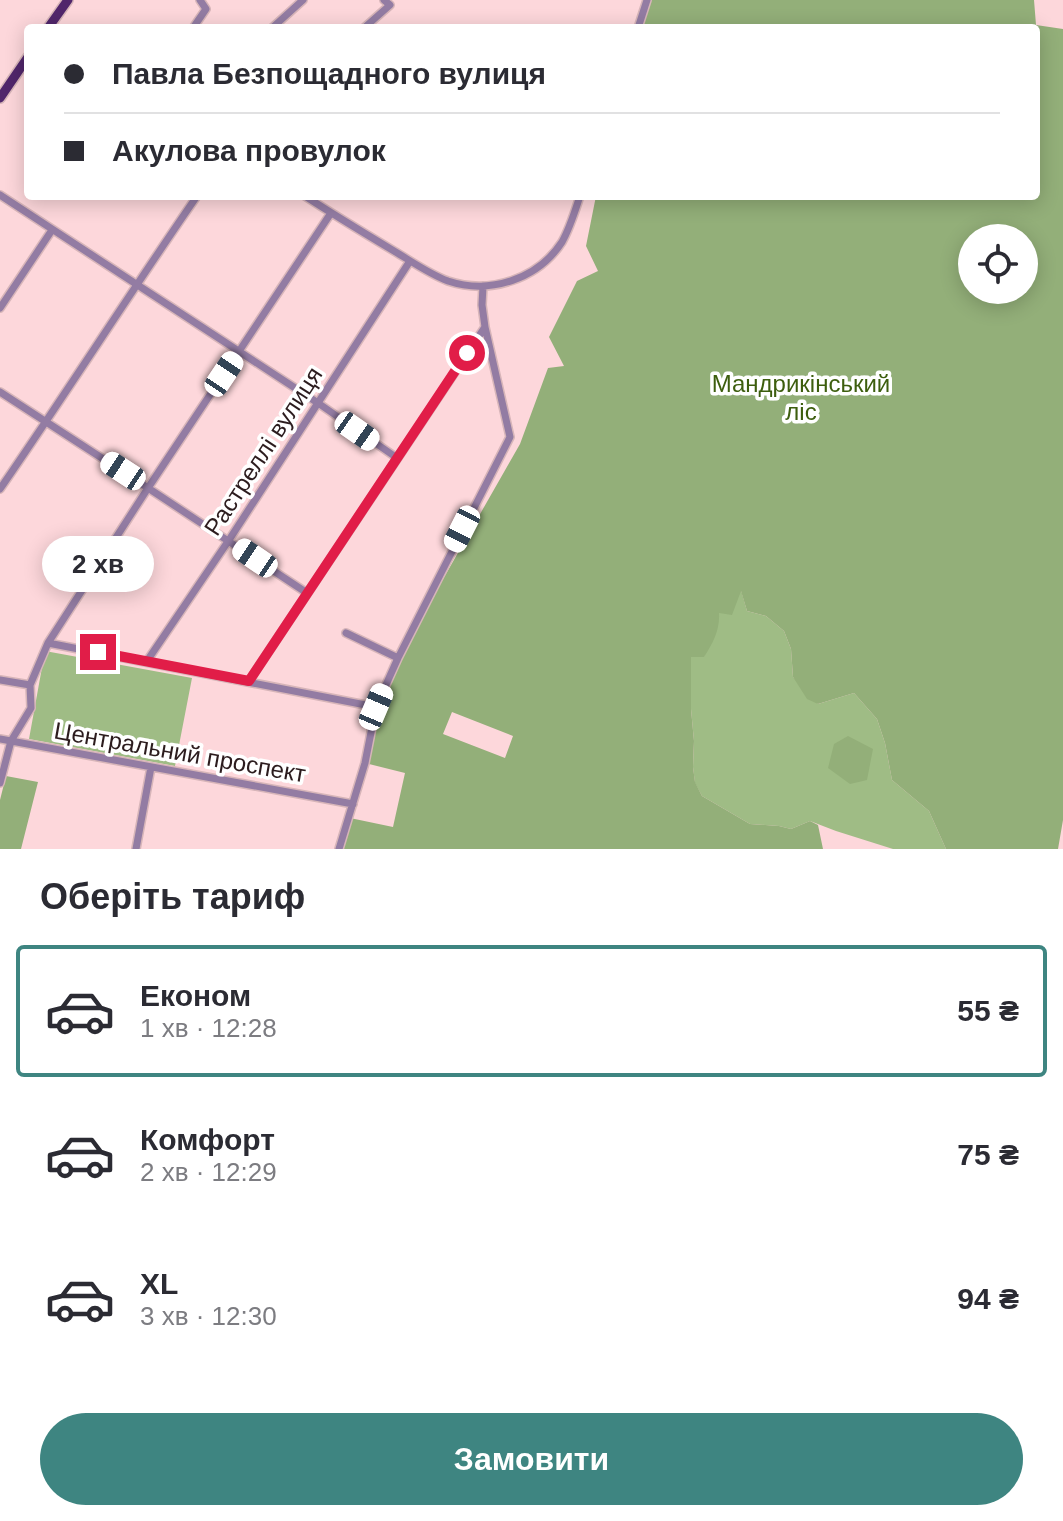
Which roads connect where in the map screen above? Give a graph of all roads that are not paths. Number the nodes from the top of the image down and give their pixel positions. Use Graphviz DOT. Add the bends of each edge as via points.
graph roads {
  1 [pos="68,0"];
  2 [pos="200,0"];
  3 [pos="303,0"];
  4 [pos="384,0"];
  5 [pos="647,0"];
  6 [pos="51,24"];
  7 [pos="196,24"];
  8 [pos="276,24"];
  9 [pos="369,24"];
  10 [pos="639,24"];
  11 [pos="24,63"];
  12 [pos="0,98"];
  13 [pos="0,195"];
  14 [pos="194,200"];
  15 [pos="311,200"];
  16 [pos="578,200"];
  17 [pos="331,213"];
  18 [pos="52,230"];
  19 [pos="410,261"];
  20 [pos="135,285"];
  21 [pos="483,286"];
  22 [pos="0,308"];
  23 [pos="485,327"];
  24 [pos="239,352"];
  25 [pos="0,392"];
  26 [pos="318,403"];
  27 [pos="46,422"];
  28 [pos="397,458"];
  29 [pos="148,488"];
  30 [pos="0,489"];
  31 [pos="229,540"];
  32 [pos="307,593"];
  33 [pos="346,633"];
  34 [pos="48,643"];
  35 [pos="398,658"];
  36 [pos="147,661"];
  37 [pos="0,680"];
  38 [pos="249,681"];
  39 [pos="30,685"];
  40 [pos="376,707"];
  41 [pos="0,739"];
  42 [pos="11,741"];
  43 [pos="151,767"];
  44 [pos="0,783"];
  45 [pos="353,804"];
  46 [pos="136,849"];
  47 [pos="339,849"];
  1 -- 6 [label="main road"];
  2 -- 7 [label="street" via="206,9"];
  3 -- 8 [label="street"];
  4 -- 9 [label="street" via="390,5"];
  5 -- 10 [label="street"];
  11 -- 12 [label="main road"];
  13 -- 18 [label="street"];
  14 -- 20 [label="street"];
  15 -- 17 [label="street"];
  16 -- 21 [label="street" via="563,239 540,266 513,281"];
  17 -- 19 [label="street"];
  17 -- 24 [label="street"];
  18 -- 20 [label="street"];
  18 -- 22 [label="street"];
  19 -- 21 [label="street" via="447,280"];
  19 -- 26 [label="street, Растреллі вулиця"];
  20 -- 24 [label="street"];
  20 -- 27 [label="street"];
  21 -- 23 [label="street"];
  23 -- 28 [label="street"];
  23 -- 35 [label="street" via="510,437"];
  24 -- 26 [label="street"];
  24 -- 29 [label="street"];
  25 -- 27 [label="street"];
  26 -- 28 [label="street"];
  26 -- 31 [label="street, Растреллі вулиця"];
  27 -- 29 [label="street"];
  27 -- 30 [label="street"];
  28 -- 32 [label="street"];
  29 -- 31 [label="street"];
  29 -- 34 [label="street"];
  31 -- 32 [label="street"];
  31 -- 36 [label="street, Растреллі вулиця"];
  32 -- 38 [label="street"];
  33 -- 35 [label="street"];
  34 -- 36 [label="street"];
  34 -- 39 [label="street"];
  35 -- 40 [label="street"];
  36 -- 38 [label="street"];
  37 -- 39 [label="street"];
  38 -- 40 [label="street"];
  39 -- 42 [label="street" via="31,708"];
  40 -- 45 [label="street"];
  41 -- 42 [label="street, Центральний проспект"];
  42 -- 43 [label="street, Центральний проспект"];
  42 -- 44 [label="street"];
  43 -- 45 [label="street, Центральний проспект"];
  43 -- 46 [label="street"];
  45 -- 47 [label="street"];
}
